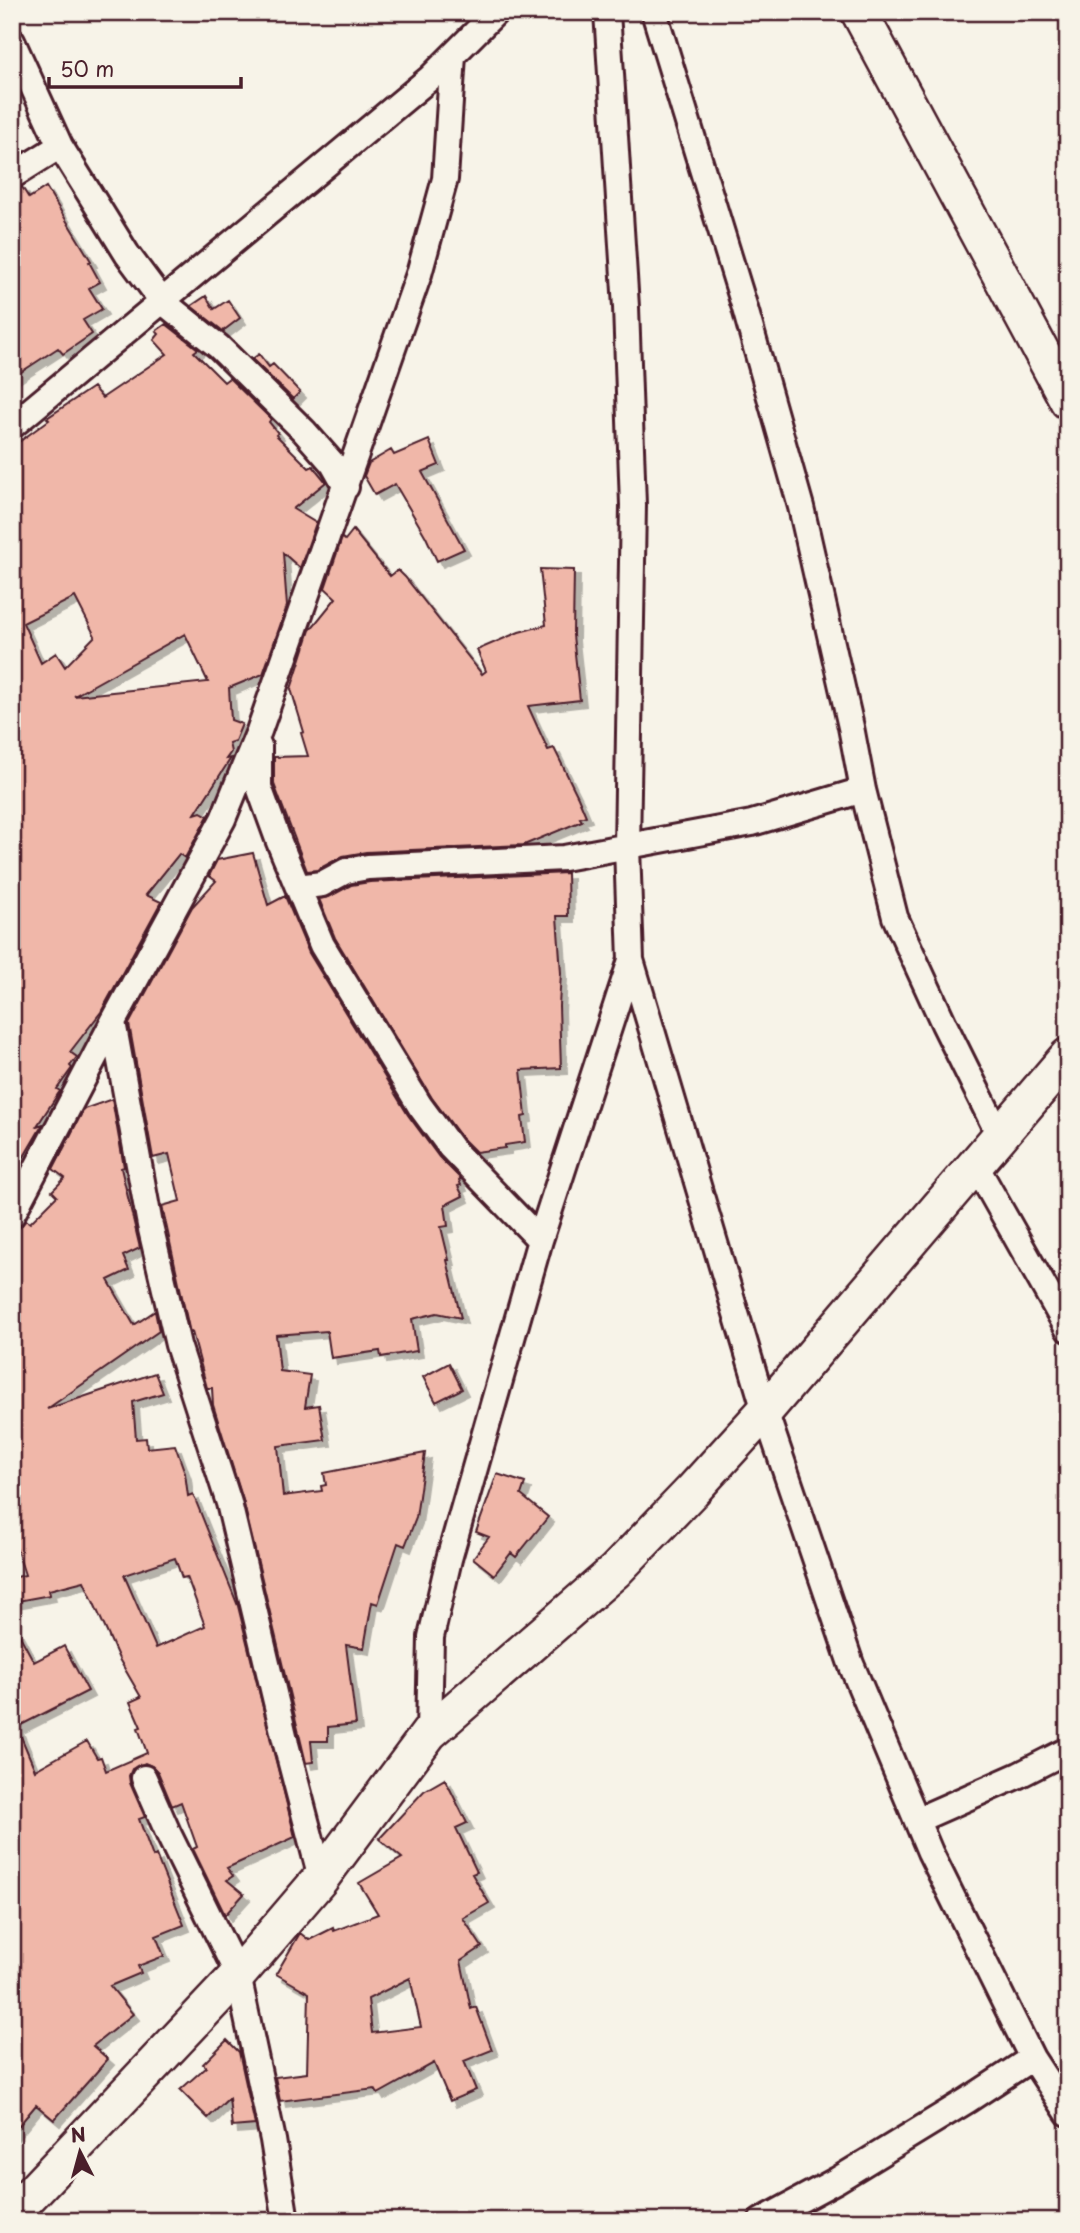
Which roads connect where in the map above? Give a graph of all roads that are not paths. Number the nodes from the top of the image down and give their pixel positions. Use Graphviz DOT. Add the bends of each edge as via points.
graph roads {
  1 [pos="496,12"];
  2 [pos="607,12"];
  3 [pos="654,12"];
  4 [pos="859,12"];
  5 [pos="12,41"];
  6 [pos="453,55"];
  7 [pos="60,146"];
  8 [pos="12,176"];
  9 [pos="162,301"];
  10 [pos="1068,401"];
  11 [pos="12,426"];
  12 [pos="346,486"];
  13 [pos="259,731"];
  14 [pos="863,790"];
  15 [pos="627,847"];
  16 [pos="298,887"];
  17 [pos="631,960"];
  18 [pos="113,1022"];
  19 [pos="1068,1056"];
  20 [pos="999,1135"];
  21 [pos="975,1164"];
  22 [pos="12,1215"];
  23 [pos="540,1240"];
  24 [pos="1068,1329"];
  25 [pos="765,1411"];
  26 [pos="429,1733"];
  27 [pos="1068,1750"];
  28 [pos="144,1778"];
  29 [pos="917,1820"];
  30 [pos="321,1878"];
  31 [pos="238,1975"];
  32 [pos="1032,2058"];
  33 [pos="1068,2113"];
  34 [pos="791,2212"];
  35 [pos="12,2214"];
  36 [pos="286,2221"];
  37 [pos="761,2221"];
  1 -- 6 [label="street"];
  2 -- 15 [label="street" via="633,505"];
  3 -- 14 [label="street" via="801,507"];
  4 -- 10 [label="street"];
  5 -- 7 [label="street"];
  6 -- 9 [label="street"];
  6 -- 12 [label="street" via="445,179 419,274"];
  7 -- 8 [label="street"];
  7 -- 9 [label="street"];
  9 -- 11 [label="street"];
  9 -- 12 [label="street" via="219,347 304,431"];
  12 -- 13 [label="street"];
  13 -- 16 [label="street" via="258,787"];
  13 -- 18 [label="street" via="223,818"];
  14 -- 15 [label="street" via="752,823"];
  14 -- 20 [label="street" via="895,917"];
  15 -- 16 [label="street" via="564,858 368,867 346,871 322,884"];
  15 -- 17 [label="street"];
  16 -- 23 [label="street" via="322,945 420,1106 451,1148"];
  17 -- 23 [label="street"];
  17 -- 25 [label="street"];
  18 -- 22 [label="street"];
  18 -- 30 [label="street" via="150,1226 178,1345 229,1503"];
  19 -- 20 [label="street"];
  20 -- 21 [label="street"];
  21 -- 24 [label="street"];
  21 -- 25 [label="street"];
  23 -- 26 [label="street" via="431,1637"];
  25 -- 26 [label="street" via="615,1571"];
  25 -- 29 [label="street" via="851,1664"];
  26 -- 30 [label="street"];
  27 -- 29 [label="street"];
  28 -- 31 [label="street"];
  29 -- 32 [label="street"];
  30 -- 31 [label="street"];
  31 -- 35 [label="street"];
  31 -- 36 [label="street"];
  32 -- 33 [label="street"];
  32 -- 34 [label="street"];
  34 -- 37 [label="street"];
}
